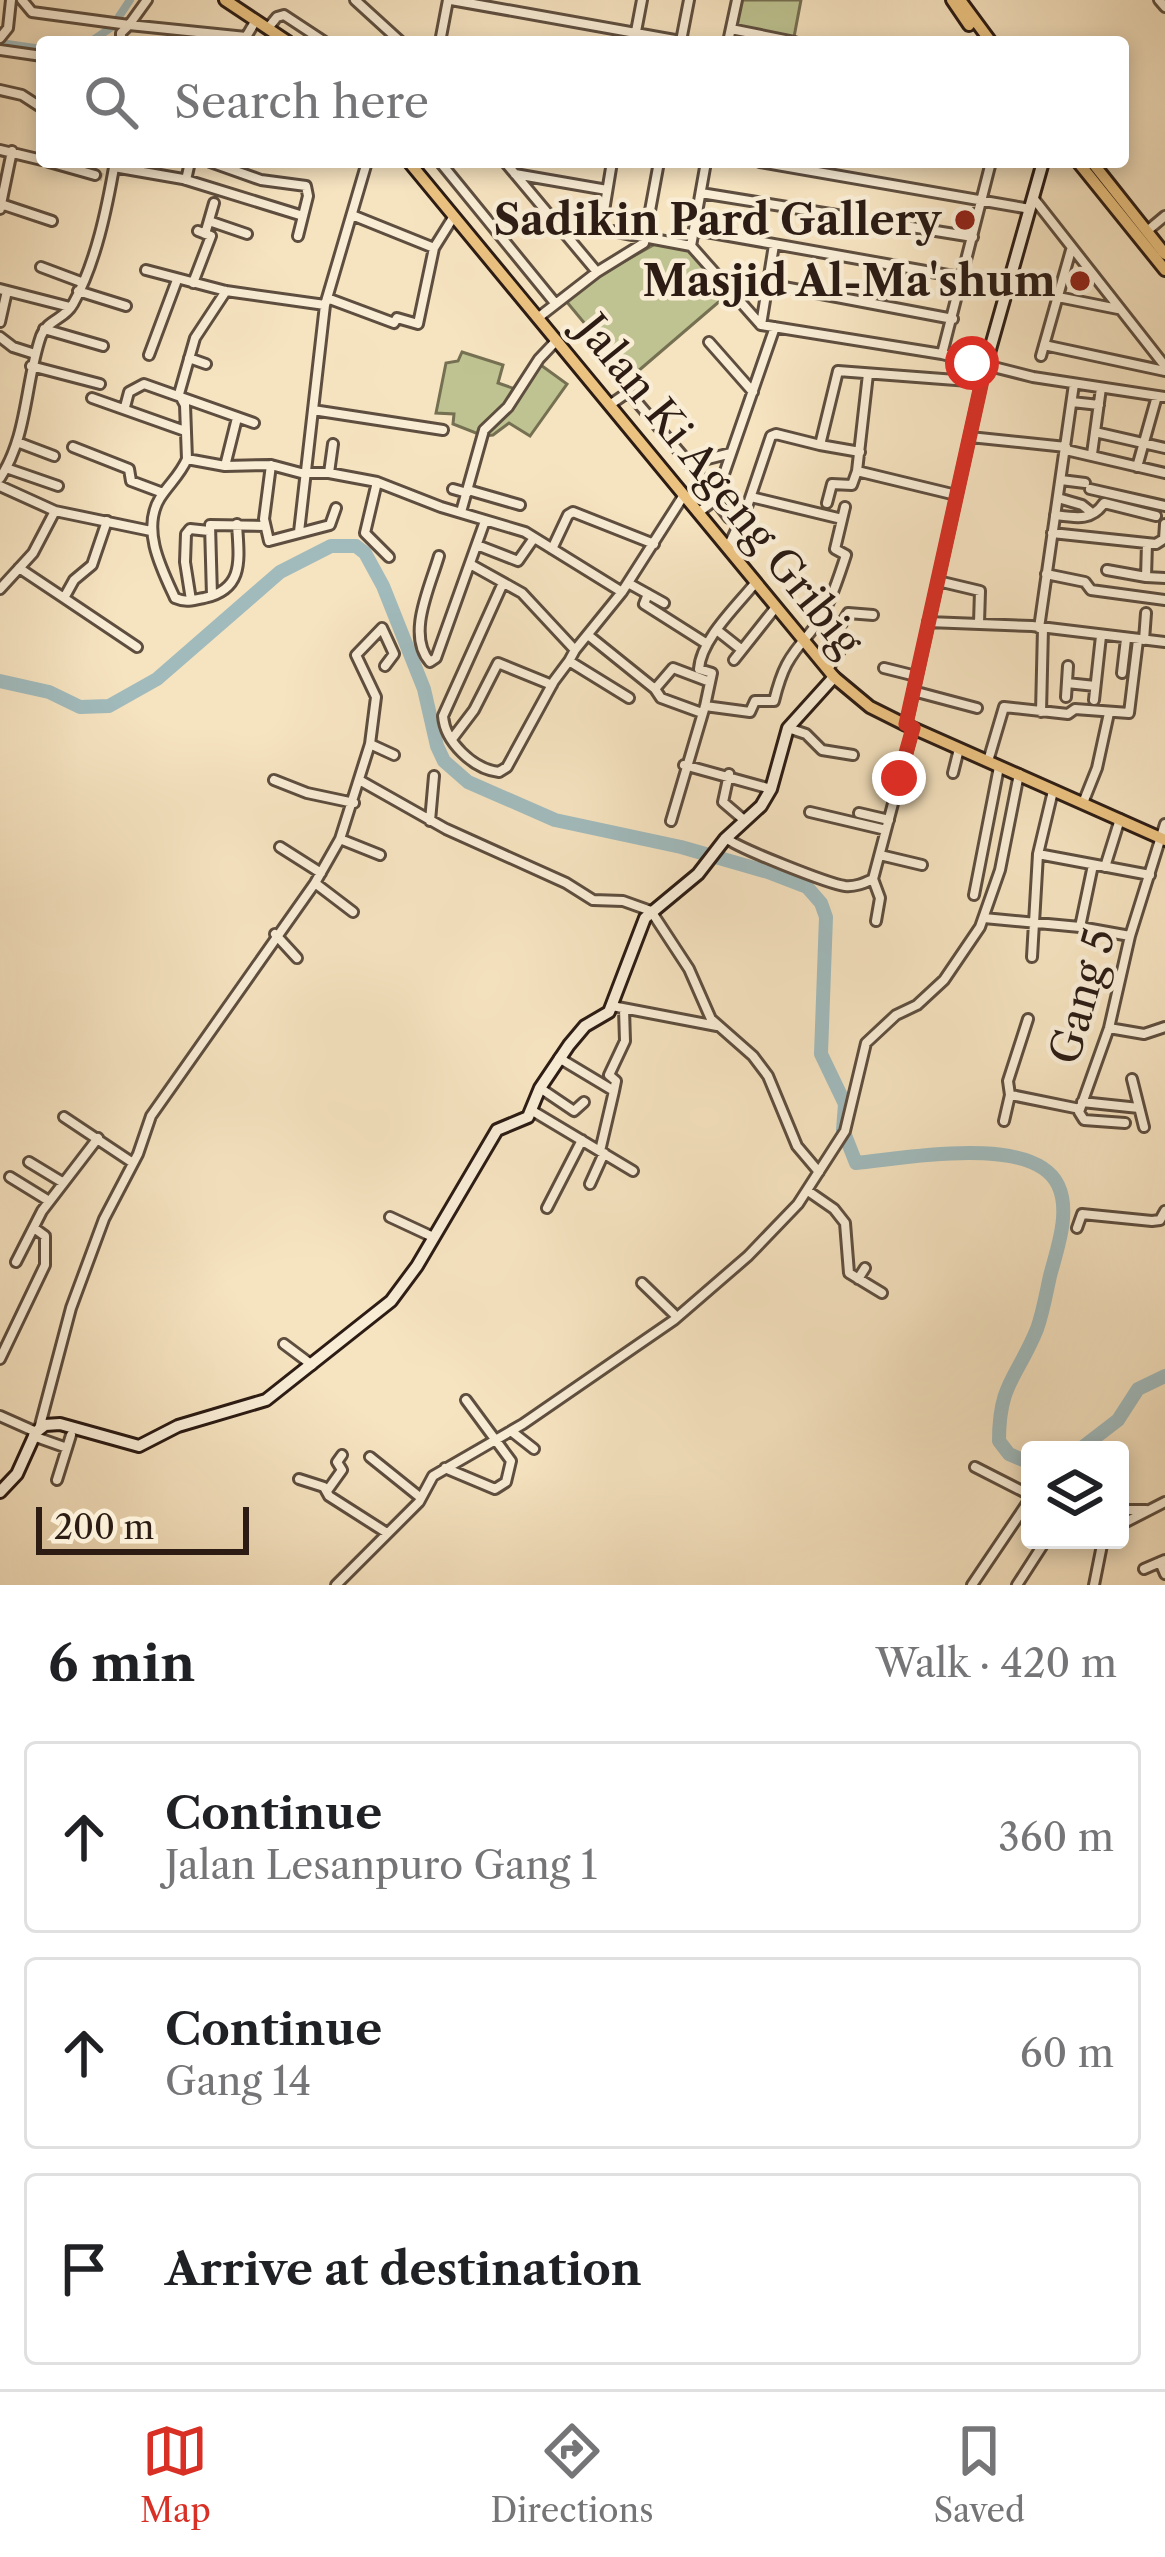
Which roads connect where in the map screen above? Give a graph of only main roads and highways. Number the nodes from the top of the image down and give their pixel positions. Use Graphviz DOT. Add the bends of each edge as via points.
graph roads {
  1 [pos="225,0"];
  2 [pos="956,0"];
  3 [pos="279,36"];
  4 [pos="982,36"];
  5 [pos="414,168"];
  6 [pos="1083,168"];
  7 [pos="1097,168"];
  8 [pos="1165,254"];
  9 [pos="1165,270"];
  10 [pos="1163,839"];
  1 -- 3 [label="main road"];
  2 -- 4 [label="main road"];
  5 -- 10 [label="main road, Jalan Ki Ageng Gribig" via="831,674 909,726"];
  6 -- 9 [label="main road"];
  7 -- 8 [label="main road"];
}
